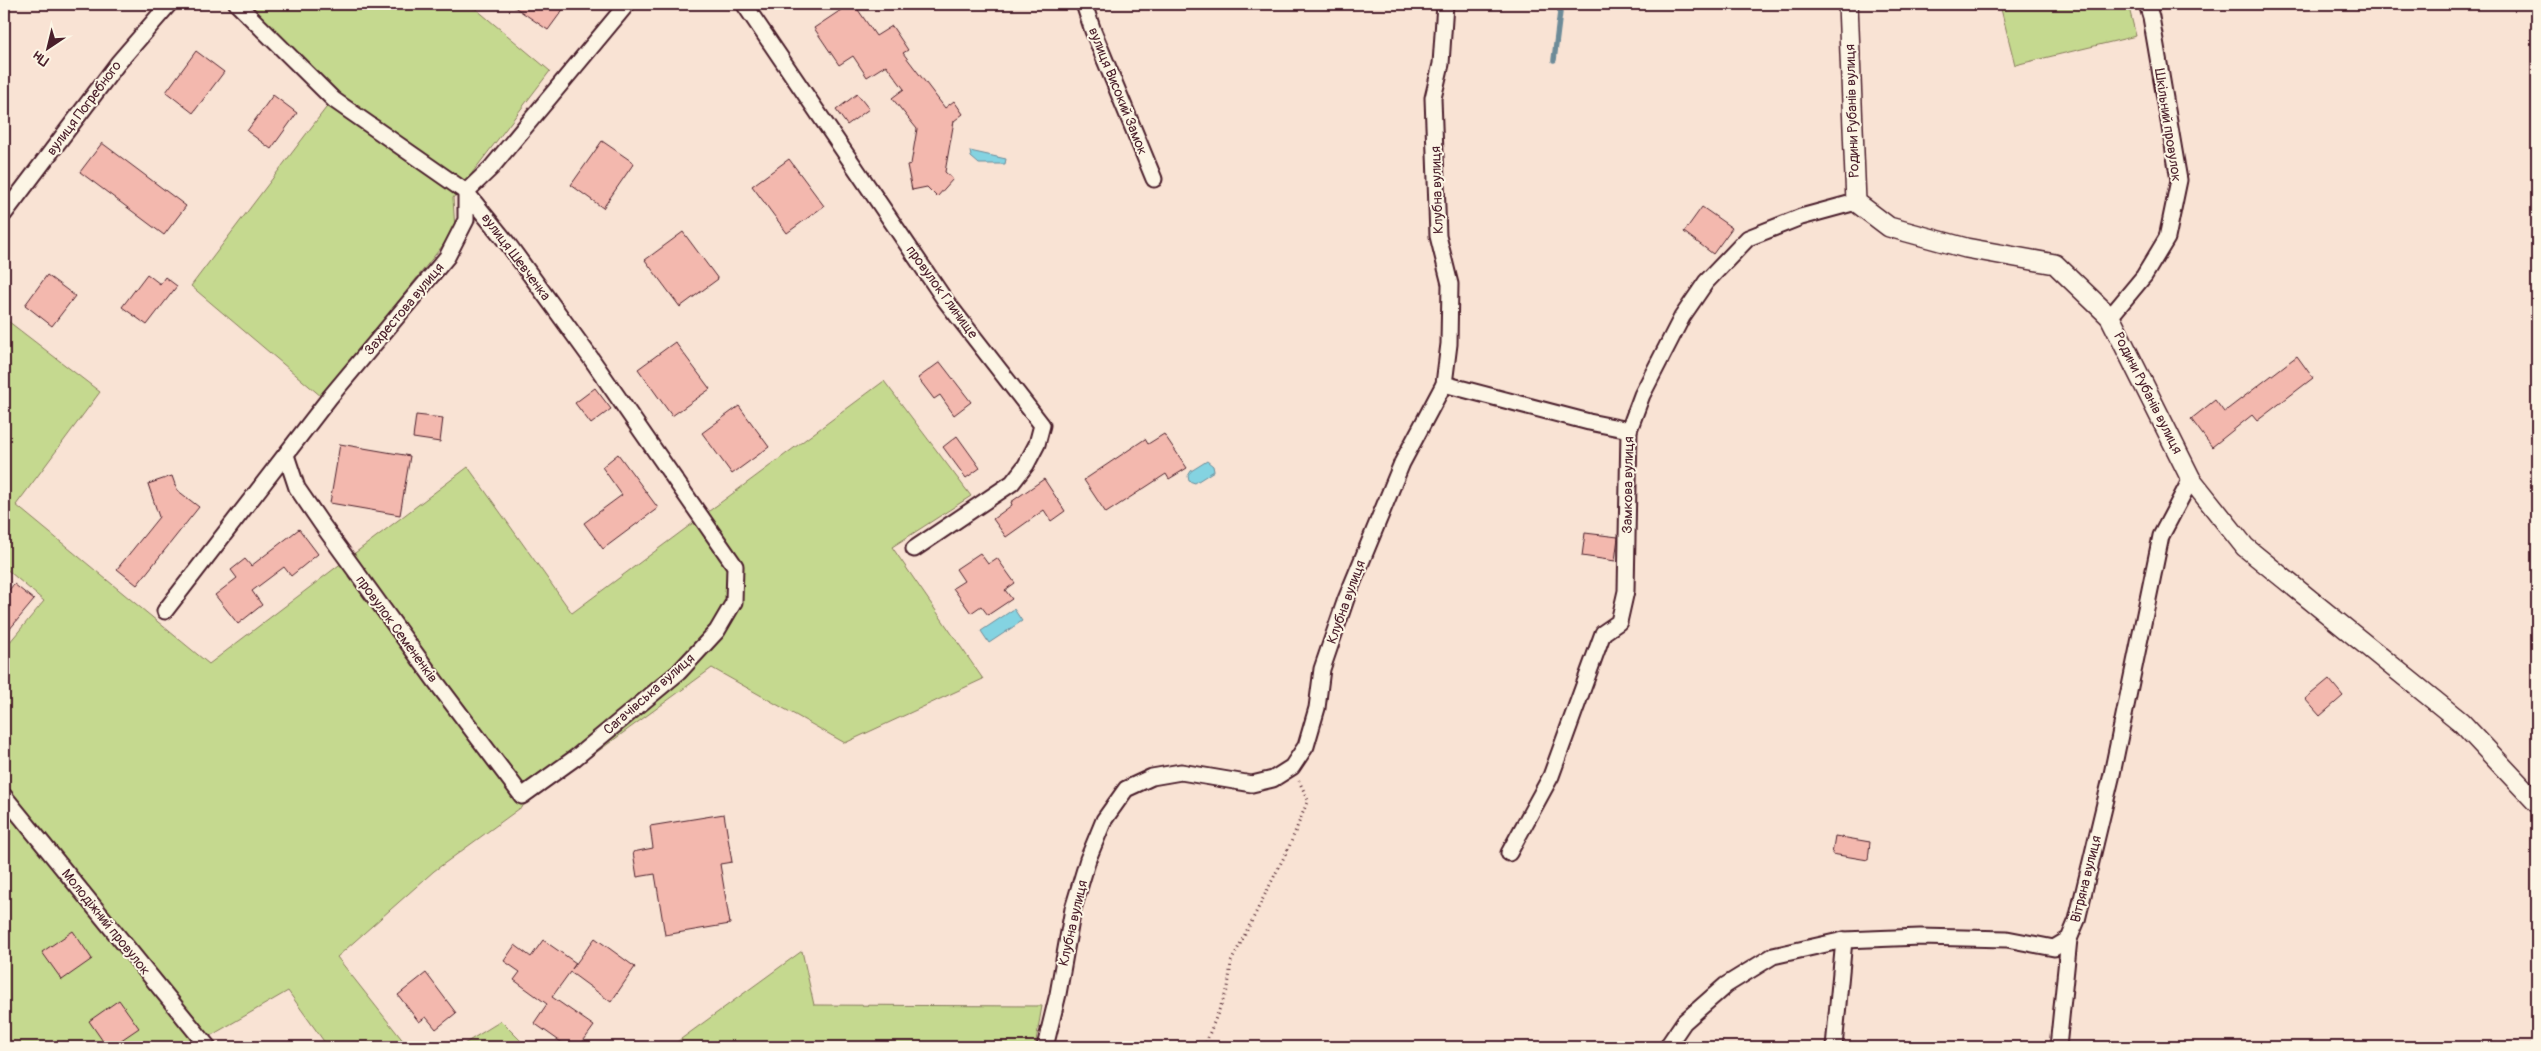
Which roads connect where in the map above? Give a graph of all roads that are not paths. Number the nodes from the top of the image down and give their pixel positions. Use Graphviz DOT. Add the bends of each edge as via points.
graph roads {
  1 [pos="168,4"];
  2 [pos="237,4"];
  3 [pos="627,4"];
  4 [pos="744,4"];
  5 [pos="1084,4"];
  6 [pos="1445,4"];
  7 [pos="1848,4"];
  8 [pos="2147,4"];
  9 [pos="1154,179"];
  10 [pos="466,192"];
  11 [pos="1856,202"];
  12 [pos="4,214"];
  13 [pos="2110,317"];
  14 [pos="1444,384"];
  15 [pos="1629,430"];
  16 [pos="286,455"];
  17 [pos="2192,480"];
  18 [pos="914,549"];
  19 [pos="735,566"];
  20 [pos="165,611"];
  21 [pos="4,796"];
  22 [pos="522,796"];
  23 [pos="2537,804"];
  24 [pos="1509,854"];
  25 [pos="1844,940"];
  26 [pos="2069,940"];
  27 [pos="208,1047"];
  28 [pos="1046,1047"];
  29 [pos="1667,1047"];
  30 [pos="1834,1047"];
  31 [pos="2058,1047"];
  1 -- 12 [label="street, вулиця Погребного" via="118,63"];
  2 -- 10 [label="street, вулиця Шевченка" via="334,100"];
  3 -- 10 [label="street" via="491,168"];
  4 -- 18 [label="street, провулок Глинище" via="945,300 1042,424 1037,444 1012,483"];
  5 -- 9 [label="street, вулиця Високий Замок"];
  6 -- 14 [label="street, Клубна вулиця" via="1441,64 1433,98 1438,236 1450,284 1449,344"];
  7 -- 11 [label="street, Родини Рубанів вулиця"];
  8 -- 13 [label="street, Шкільний провулок" via="2179,180 2167,238 2144,276"];
  10 -- 16 [label="street, Захрестова вулиця" via="466,220 448,257 330,397"];
  10 -- 19 [label="street, вулиця Шевченка" via="584,349"];
  11 -- 13 [label="street, Родини Рубанів вулиця" via="1889,227 1966,248 2055,264"];
  11 -- 15 [label="street, Замкова вулиця" via="1800,218 1748,238 1706,282 1682,317 1642,395"];
  13 -- 17 [label="street, Родини Рубанів вулиця"];
  14 -- 15 [label="street"];
  14 -- 28 [label="street, Клубна вулиця" via="1402,463 1353,582 1322,669 1317,708 1306,746 1292,767 1273,778 1252,784 1181,772 1152,777 1126,789 1104,820 1083,876 1073,909"];
  15 -- 24 [label="street, Замкова вулиця" via="1626,592 1619,622 1603,633 1551,776"];
  16 -- 20 [label="street, Захрестова вулиця"];
  16 -- 22 [label="street, провулок Семененків" via="297,488 316,516"];
  17 -- 23 [label="street, Родини Рубанів вулиця" via="2245,547 2461,722"];
  17 -- 26 [label="street, Вітряна вулиця" via="2161,536 2112,774 2077,920"];
  19 -- 22 [label="street, Сагачівська вулиця" via="734,602 717,631 679,672 575,758"];
  21 -- 27 [label="street, Молодіжний провулок"];
  25 -- 26 [label="street, Вітряна вулиця" via="1920,937 2007,939 2054,948"];
  25 -- 29 [label="street, Вітряна вулиця" via="1773,956 1726,985 1684,1022"];
  25 -- 30 [label="street"];
  26 -- 31 [label="street"];
}
